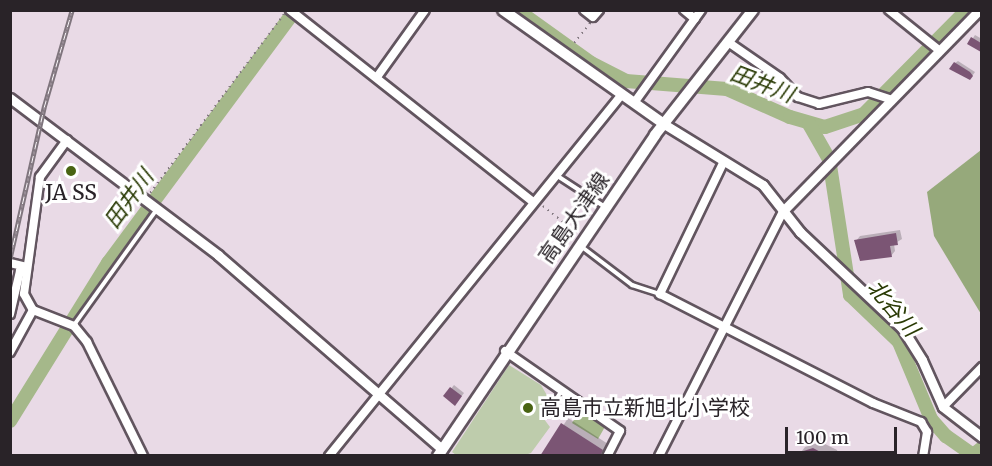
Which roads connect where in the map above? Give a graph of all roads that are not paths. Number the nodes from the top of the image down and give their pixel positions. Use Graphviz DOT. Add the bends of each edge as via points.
graph roads {
  1 [pos="291,10"];
  2 [pos="424,10"];
  3 [pos="503,10"];
  4 [pos="584,10"];
  5 [pos="684,10"];
  6 [pos="700,10"];
  7 [pos="753,10"];
  8 [pos="889,10"];
  9 [pos="979,10"];
  10 [pos="596,14"];
  11 [pos="694,19"];
  12 [pos="728,42"];
  13 [pos="936,47"];
  14 [pos="377,77"];
  15 [pos="621,96"];
  16 [pos="10,98"];
  17 [pos="890,99"];
  18 [pos="634,103"];
  19 [pos="664,124"];
  20 [pos="67,140"];
  21 [pos="724,161"];
  22 [pos="556,174"];
  23 [pos="533,202"];
  24 [pos="152,204"];
  25 [pos="606,208"];
  26 [pos="784,210"];
  27 [pos="582,242"];
  28 [pos="10,263"];
  29 [pos="27,267"];
  30 [pos="660,294"];
  31 [pos="33,310"];
  32 [pos="10,314"];
  33 [pos="73,325"];
  34 [pos="724,327"];
  35 [pos="10,351"];
  36 [pos="505,351"];
  37 [pos="981,367"];
  38 [pos="562,390"];
  39 [pos="377,394"];
  40 [pos="553,405"];
  41 [pos="943,407"];
  42 [pos="981,437"];
  43 [pos="440,452"];
  44 [pos="143,456"];
  45 [pos="329,456"];
  46 [pos="608,456"];
  47 [pos="659,456"];
  48 [pos="923,456"];
  1 -- 14 [label="street"];
  2 -- 14 [label="street"];
  3 -- 15 [label="main road"];
  4 -- 10 [label="street"];
  5 -- 11 [label="street"];
  6 -- 11 [label="street"];
  7 -- 12 [label="main road, 高島大津線"];
  8 -- 13 [label="street"];
  9 -- 13 [label="street"];
  11 -- 18 [label="street"];
  12 -- 17 [label="street" via="780,78 798,97 819,104 868,93"];
  12 -- 19 [label="main road, 高島大津線"];
  13 -- 17 [label="street"];
  14 -- 23 [label="street"];
  15 -- 18 [label="main road"];
  15 -- 22 [label="street"];
  16 -- 20 [label="street"];
  17 -- 26 [label="street"];
  18 -- 19 [label="main road"];
  19 -- 21 [label="street"];
  19 -- 25 [label="main road, 高島大津線"];
  20 -- 24 [label="street"];
  20 -- 29 [label="street" via="40,177"];
  21 -- 26 [label="street" via="762,185"];
  21 -- 30 [label="street"];
  22 -- 23 [label="street"];
  22 -- 25 [label="lane"];
  23 -- 39 [label="street"];
  24 -- 33 [label="lane"];
  24 -- 39 [label="street" via="218,255"];
  25 -- 27 [label="main road, 高島大津線"];
  26 -- 34 [label="street"];
  26 -- 41 [label="street" via="800,232 902,328 922,360"];
  27 -- 30 [label="lane" via="632,285"];
  27 -- 36 [label="main road, 高島大津線"];
  28 -- 29 [label="street"];
  29 -- 31 [label="street" via="24,294"];
  29 -- 32 [label="street" via="20,271"];
  30 -- 34 [label="street"];
  31 -- 33 [label="street"];
  31 -- 35 [label="street"];
  33 -- 44 [label="street" via="99,363"];
  34 -- 47 [label="street"];
  34 -- 48 [label="street" via="873,403 921,422 927,432"];
  36 -- 38 [label="street"];
  36 -- 43 [label="main road, 高島大津線"];
  37 -- 41 [label="street"];
  38 -- 40 [label="lane"];
  38 -- 46 [label="street" via="620,431"];
  39 -- 43 [label="street"];
  39 -- 45 [label="street"];
  41 -- 42 [label="street"];
}
